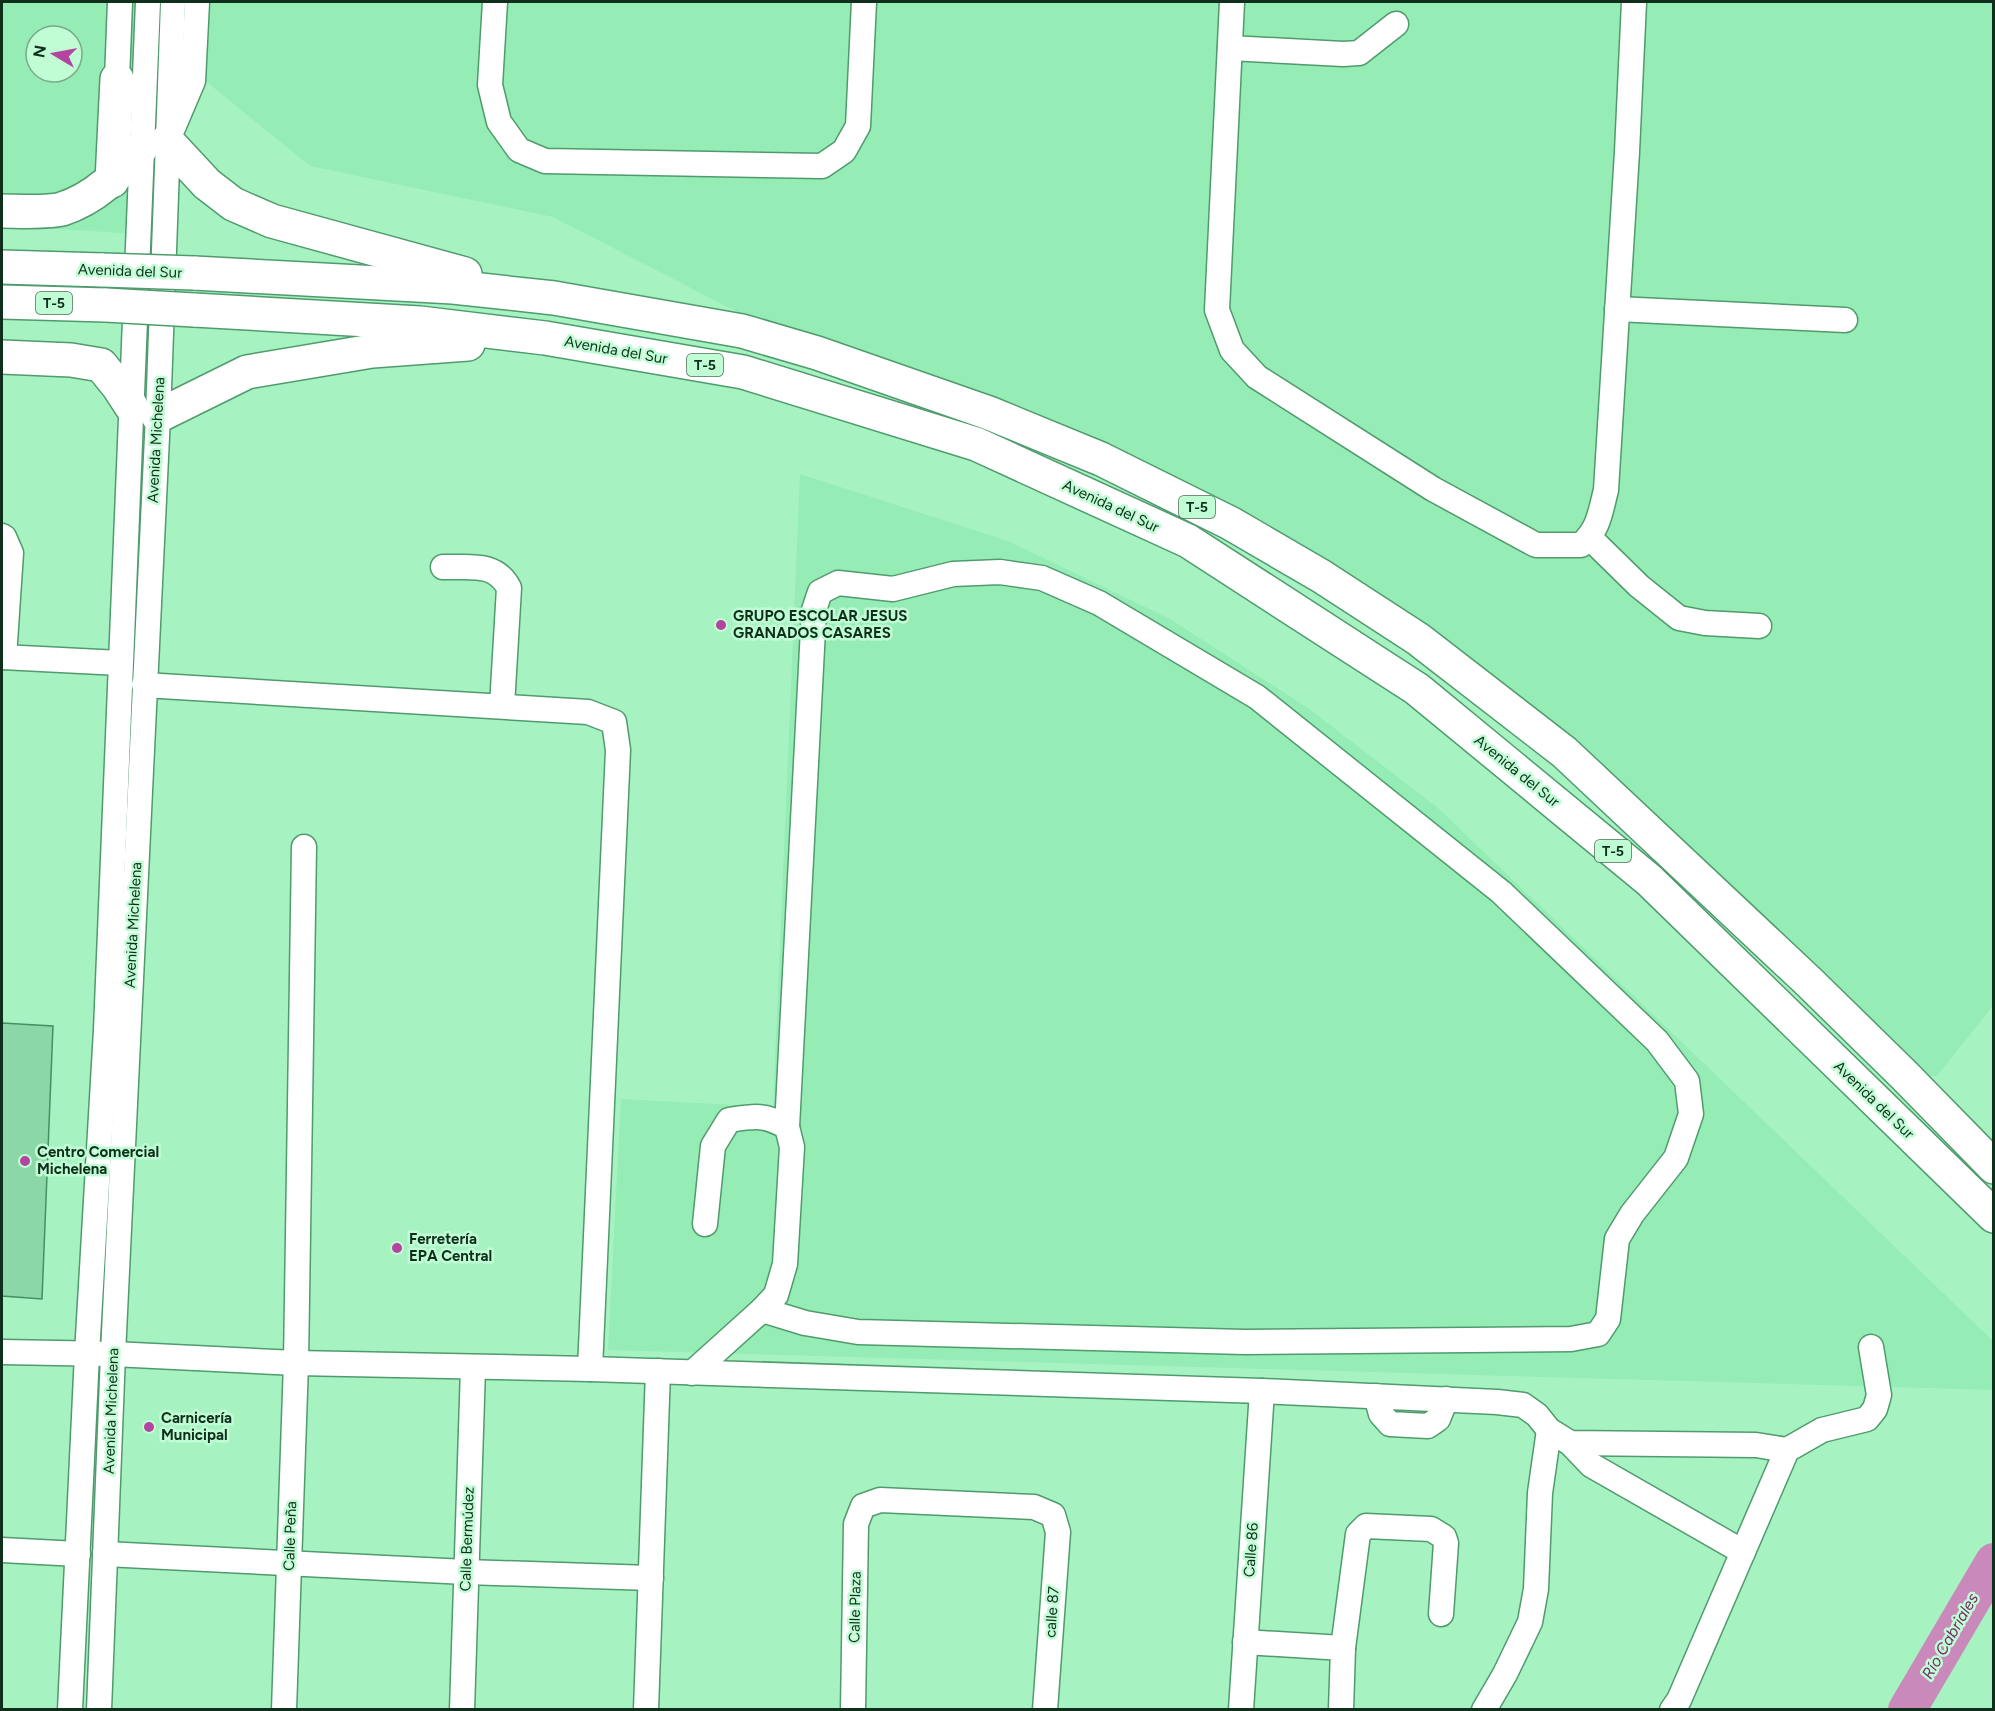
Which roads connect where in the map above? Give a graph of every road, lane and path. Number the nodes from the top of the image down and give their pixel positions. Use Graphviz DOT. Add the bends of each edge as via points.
graph roads {
  1 [pos="120,2"];
  2 [pos="148,2"];
  3 [pos="173,2"];
  4 [pos="197,2"];
  5 [pos="495,2"];
  6 [pos="864,2"];
  7 [pos="1232,2"];
  8 [pos="1634,2"];
  9 [pos="1396,24"];
  10 [pos="1230,48"];
  11 [pos="117,79"];
  12 [pos="154,144"];
  13 [pos="112,181"];
  14 [pos="2,211"];
  15 [pos="2,267"];
  16 [pos="554,298"];
  17 [pos="2,302"];
  18 [pos="1617,309"];
  19 [pos="1845,320"];
  20 [pos="545,338"];
  21 [pos="2,357"];
  22 [pos="144,411"];
  23 [pos="2,536"];
  24 [pos="1589,537"];
  25 [pos="443,567"];
  26 [pos="1759,626"];
  27 [pos="3,657"];
  28 [pos="120,663"];
  29 [pos="144,685"];
  30 [pos="502,706"];
  31 [pos="304,847"];
  32 [pos="788,1127"];
  33 [pos="1994,1167"];
  34 [pos="1994,1216"];
  35 [pos="705,1224"];
  36 [pos="762,1310"];
  37 [pos="1871,1347"];
  38 [pos="2,1352"];
  39 [pos="87,1354"];
  40 [pos="113,1354"];
  41 [pos="296,1363"];
  42 [pos="473,1368"];
  43 [pos="590,1369"];
  44 [pos="658,1371"];
  45 [pos="692,1372"];
  46 [pos="1262,1391"];
  47 [pos="1549,1430"];
  48 [pos="1570,1443"];
  49 [pos="1787,1450"];
  50 [pos="1053,1515"];
  51 [pos="2,1550"];
  52 [pos="1743,1552"];
  53 [pos="78,1554"];
  54 [pos="105,1554"];
  55 [pos="289,1564"];
  56 [pos="466,1572"];
  57 [pos="651,1578"];
  58 [pos="1441,1614"];
  59 [pos="1245,1642"];
  60 [pos="1342,1648"];
  61 [pos="70,1710"];
  62 [pos="99,1710"];
  63 [pos="284,1710"];
  64 [pos="462,1710"];
  65 [pos="645,1710"];
  66 [pos="854,1710"];
  67 [pos="1045,1710"];
  68 [pos="1241,1710"];
  69 [pos="1341,1710"];
  70 [pos="1484,1710"];
  71 [pos="1672,1710"];
  1 -- 11 [label="street"];
  2 -- 12 [label="street, Avenida Michelena"];
  3 -- 12 [label="street, Avenida Michelena"];
  4 -- 12 [label="street, Avenida Michelena" via="193,81"];
  5 -- 6 [label="street" via="490,85 500,122 519,150 544,161 822,166 844,151 858,126"];
  7 -- 10 [label="street"];
  8 -- 18 [label="street"];
  9 -- 10 [label="street" via="1359,53"];
  10 -- 24 [label="street" via="1217,310 1232,350 1257,377 1433,489 1525,539 1536,544 1581,545"];
  11 -- 12 [label="street, Avenida Michelena"];
  11 -- 13 [label="highway"];
  12 -- 13 [label="highway"];
  12 -- 16 [label="highway" via="233,204 272,221"];
  12 -- 22 [label="street, Avenida Michelena"];
  13 -- 14 [label="highway" via="60,209"];
  15 -- 16 [label="highway, Avenida del Sur / T-5, bridge" via="453,287"];
  16 -- 33 [label="highway, Avenida del Sur / T-5" via="742,331 988,413 1112,464 1230,523 1321,576 1418,639 1564,752 1809,982"];
  17 -- 20 [label="highway, Avenida del Sur / T-5, bridge" via="106,304 420,323"];
  18 -- 19 [label="street"];
  18 -- 24 [label="street" via="1605,490 1597,525"];
  20 -- 22 [label="highway" via="372,351 247,372"];
  20 -- 34 [label="highway, Avenida del Sur / T-5" via="743,372 976,444 1188,541 1417,689 1649,880"];
  21 -- 22 [label="highway" via="101,365"];
  22 -- 28 [label="street, Avenida Michelena"];
  22 -- 29 [label="street, Avenida Michelena"];
  23 -- 27 [label="street" via="10,553"];
  24 -- 26 [label="street" via="1639,586 1680,618"];
  25 -- 30 [label="street" via="489,568 509,588"];
  27 -- 28 [label="street"];
  28 -- 39 [label="street, Avenida Michelena" via="106,1030"];
  29 -- 30 [label="street"];
  29 -- 40 [label="street, Avenida Michelena"];
  30 -- 43 [label="street" via="588,712 614,722 618,750"];
  31 -- 41 [label="street, Calle Peña"];
  32 -- 35 [label="street" via="759,1116 729,1120 714,1146"];
  32 -- 36 [label="street" via="792,1147 785,1263 777,1295"];
  32 -- 36 [label="street" via="814,610 820,592 838,583 894,589 953,574 1000,572 1042,578 1099,603 1257,697 1501,892 1657,1041 1687,1081 1691,1114 1676,1158 1617,1239 1608,1319 1598,1334 1571,1339 1256,1342 984,1336 858,1332 805,1323"];
  36 -- 45 [label="street"];
  37 -- 49 [label="street" via="1879,1395 1867,1419 1822,1430"];
  38 -- 39 [label="street"];
  39 -- 40 [label="street"];
  39 -- 53 [label="street, Avenida Michelena"];
  40 -- 41 [label="street"];
  40 -- 54 [label="street, Avenida Michelena"];
  41 -- 42 [label="street"];
  41 -- 55 [label="street, Calle Peña"];
  42 -- 43 [label="street"];
  42 -- 56 [label="street, Calle Bermúdez"];
  43 -- 44 [label="street"];
  44 -- 45 [label="street"];
  44 -- 57 [label="street"];
  45 -- 46 [label="street"];
  46 -- 47 [label="street" via="1523,1405"];
  46 -- 59 [label="street, Calle 86"];
  47 -- 48 [label="street"];
  47 -- 70 [label="street" via="1530,1622"];
  48 -- 49 [label="street" via="1756,1445"];
  48 -- 52 [label="street" via="1591,1465"];
  49 -- 52 [label="street"];
  50 -- 66 [label="street, Calle Plaza" via="1034,1507 892,1500 863,1506 856,1524"];
  50 -- 67 [label="street, calle 87" via="1058,1532"];
  51 -- 53 [label="street"];
  52 -- 71 [label="street"];
  53 -- 61 [label="street, Avenida Michelena"];
  54 -- 55 [label="street"];
  54 -- 62 [label="street, Avenida Michelena"];
  55 -- 56 [label="street"];
  55 -- 63 [label="street, Calle Peña"];
  56 -- 57 [label="street"];
  56 -- 64 [label="street, Calle Bermúdez"];
  57 -- 65 [label="street"];
  58 -- 60 [label="street" via="1444,1537 1431,1529 1366,1526 1358,1534"];
  59 -- 60 [label="street"];
  59 -- 68 [label="street, Calle 86"];
  60 -- 69 [label="street"];
}
